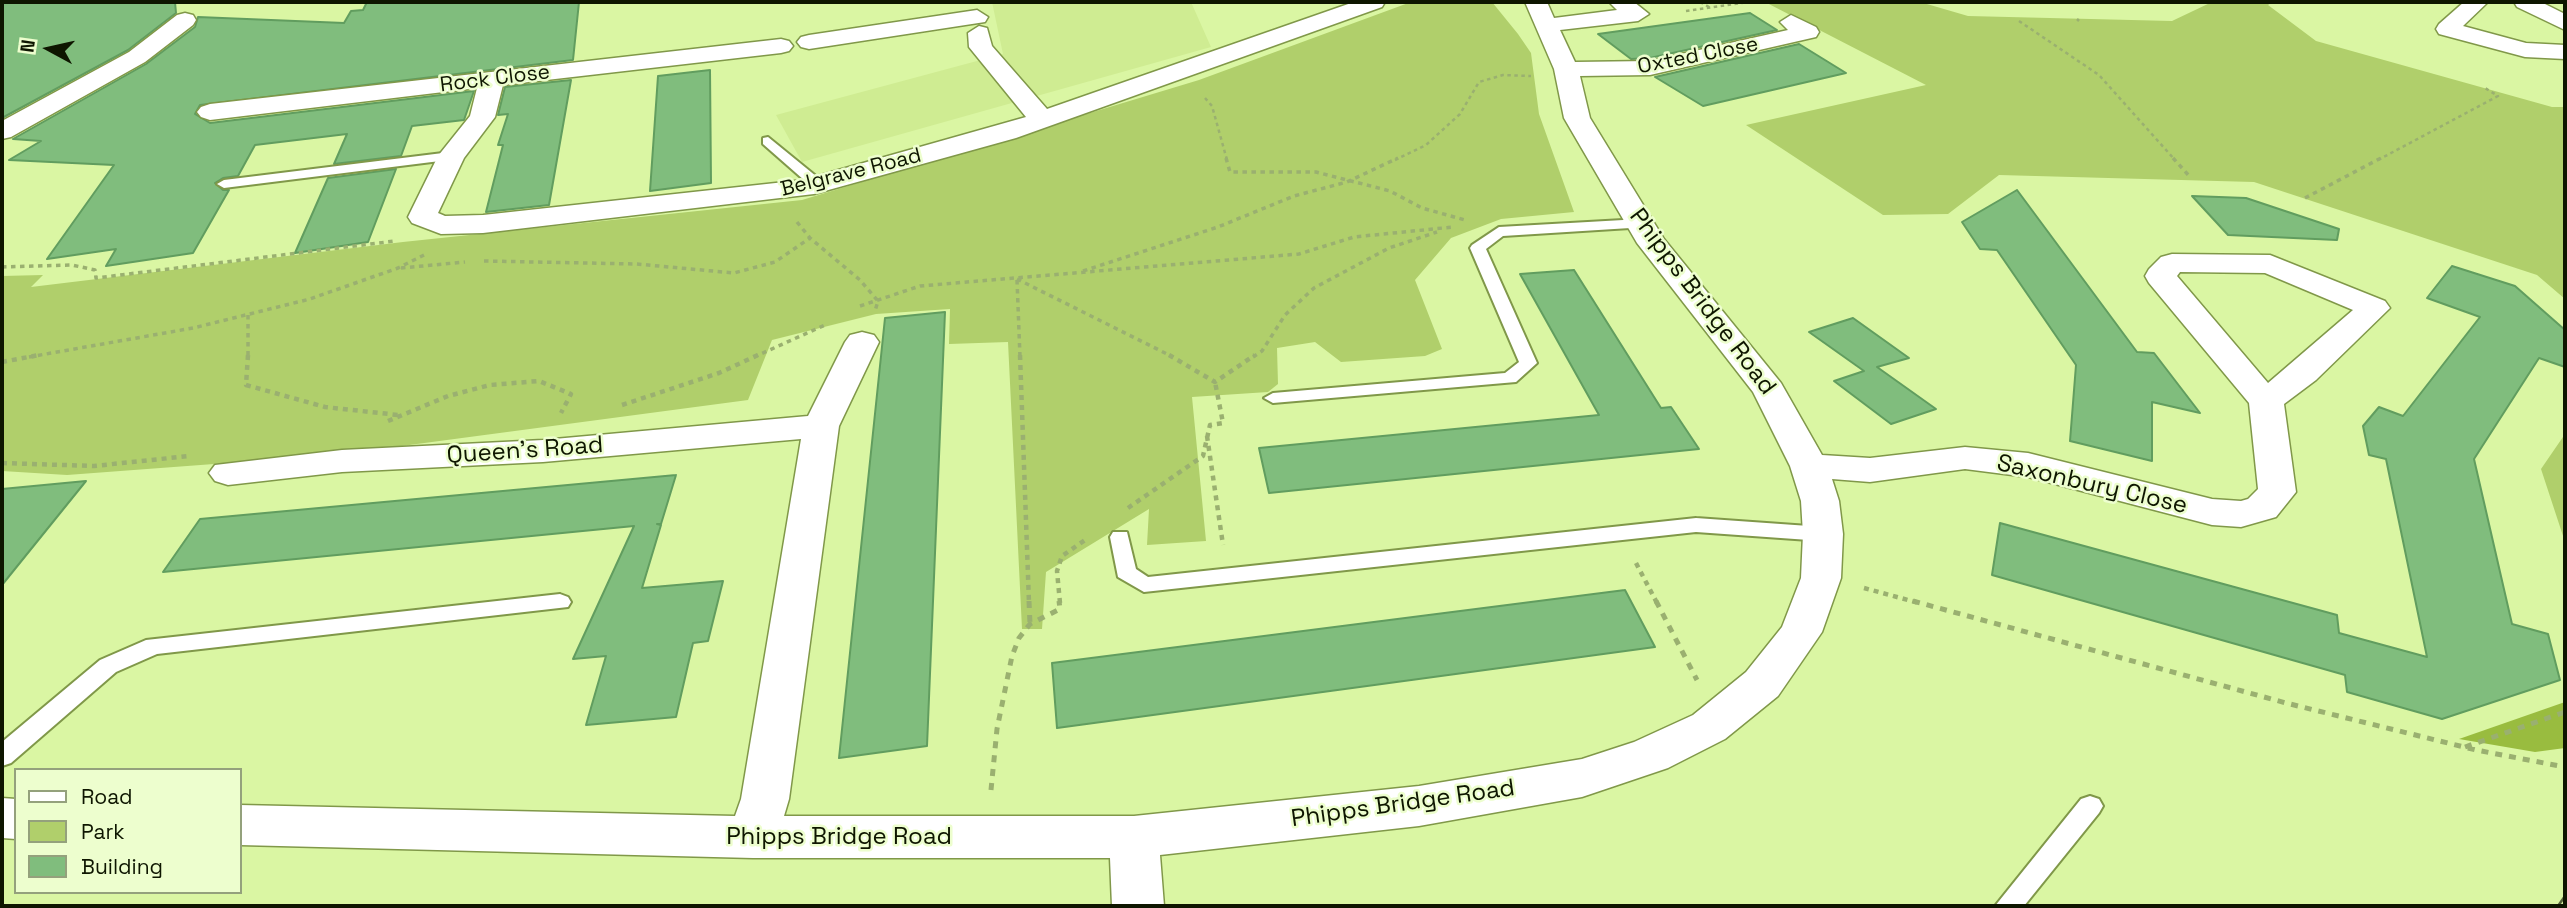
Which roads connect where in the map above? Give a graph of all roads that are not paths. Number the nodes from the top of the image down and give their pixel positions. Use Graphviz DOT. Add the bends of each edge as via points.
graph roads {
  1 [pos="1374,2"];
  2 [pos="1619,2"];
  3 [pos="2477,2"];
  4 [pos="2525,2"];
  5 [pos="1542,13"];
  6 [pos="185,20"];
  7 [pos="977,20"];
  8 [pos="1791,22"];
  9 [pos="2565,23"];
  10 [pos="809,42"];
  11 [pos="781,46"];
  12 [pos="2565,52"];
  13 [pos="1567,73"];
  14 [pos="492,79"];
  15 [pos="210,112"];
  16 [pos="1042,120"];
  17 [pos="2,131"];
  18 [pos="768,141"];
  19 [pos="451,156"];
  20 [pos="224,184"];
  21 [pos="817,184"];
  22 [pos="1641,224"];
  23 [pos="848,325"];
  24 [pos="1273,398"];
  25 [pos="2266,401"];
  26 [pos="821,426"];
  27 [pos="1809,466"];
  28 [pos="228,473"];
  29 [pos="1823,534"];
  30 [pos="1120,537"];
  31 [pos="559,602"];
  32 [pos="2,756"];
  33 [pos="2090,806"];
  34 [pos="242,825"];
  35 [pos="753,837"];
  36 [pos="1134,837"];
  37 [pos="1138,906"];
  38 [pos="2008,906"];
  1 -- 16 [label="street, Belgrave Road"];
  2 -- 5 [label="street" via="1638,14"];
  3 -- 12 [label="street" via="2447,29 2525,50"];
  4 -- 9 [label="street"];
  5 -- 13 [label="street, Phipps Bridge Road"];
  6 -- 17 [label="street" via="137,57"];
  7 -- 10 [label="street"];
  7 -- 16 [label="street" via="981,47"];
  8 -- 13 [label="street, Oxted Close" via="1808,32 1650,68"];
  11 -- 14 [label="street, Rock Close"];
  13 -- 22 [label="street, Phipps Bridge Road" via="1577,118"];
  14 -- 15 [label="street, Rock Close"];
  14 -- 19 [label="street" via="482,117"];
  16 -- 21 [label="street, Belgrave Road"];
  18 -- 21 [label="lane"];
  19 -- 20 [label="lane"];
  19 -- 21 [label="street, Belgrave Road" via="422,217 441,225 775,193"];
  22 -- 24 [label="lane" via="1499,232 1478,248 1528,363 1510,378"];
  22 -- 27 [label="street, Phipps Bridge Road" via="1769,390"];
  23 -- 26 [label="street"];
  25 -- 25 [label="street" via="2160,276 2172,263 2270,264 2374,308 2304,373"];
  25 -- 27 [label="street, Saxonbury Close" via="2277,492 2262,508 2241,514 2212,512 2028,466 1965,458 1870,470"];
  26 -- 28 [label="street, Queen's Road"];
  26 -- 35 [label="street" via="765,799"];
  27 -- 29 [label="street, Phipps Bridge Road" via="1820,501"];
  29 -- 30 [label="lane" via="1696,525 1144,585 1126,572"];
  29 -- 36 [label="street, Phipps Bridge Road" via="1821,578 1801,632 1762,684 1709,727 1651,755 1582,778 1419,806"];
  31 -- 32 [label="lane" via="154,646 108,666"];
  33 -- 38 [label="lane"];
  34 -- 35 [label="street, Phipps Bridge Road"];
  35 -- 36 [label="street, Phipps Bridge Road"];
  36 -- 37 [label="street"];
}
